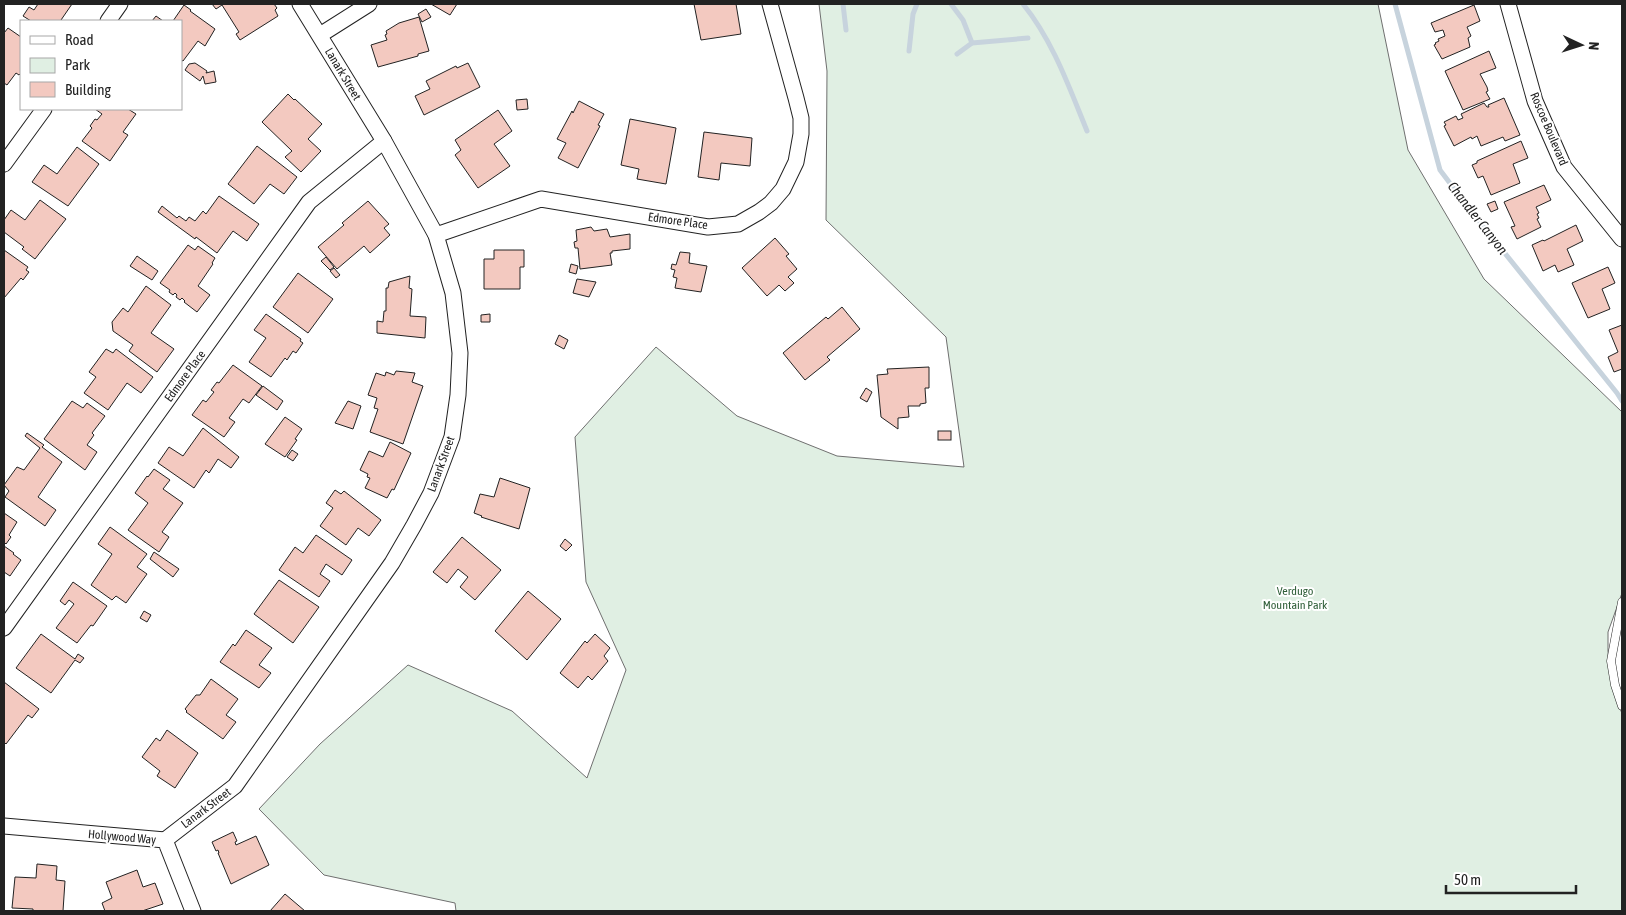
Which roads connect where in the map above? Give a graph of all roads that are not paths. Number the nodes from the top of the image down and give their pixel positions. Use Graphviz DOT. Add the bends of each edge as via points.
graph roads {
  1 [pos="120,4"];
  2 [pos="300,4"];
  3 [pos="369,4"];
  4 [pos="770,4"];
  5 [pos="1508,4"];
  6 [pos="109,20"];
  7 [pos="320,35"];
  8 [pos="43,110"];
  9 [pos="384,141"];
  10 [pos="4,164"];
  11 [pos="436,235"];
  12 [pos="1622,239"];
  13 [pos="1622,602"];
  14 [pos="4,628"];
  15 [pos="1622,706"];
  16 [pos="4,826"];
  17 [pos="164,840"];
  18 [pos="193,911"];
  1 -- 6 [label="street"];
  2 -- 7 [label="street, Lanark Street"];
  3 -- 7 [label="street"];
  4 -- 11 [label="street, Edmore Place" via="801,118 801,134 796,162 782,189 759,212 738,224 708,227 541,199"];
  5 -- 12 [label="street, Roscoe Boulevard" via="1536,101 1564,167"];
  7 -- 9 [label="street, Lanark Street"];
  8 -- 10 [label="street"];
  9 -- 11 [label="street, Lanark Street"];
  9 -- 14 [label="street, Edmore Place" via="310,202"];
  11 -- 17 [label="street, Lanark Street" via="453,293 460,353 452,437 431,493 392,563 235,786"];
  13 -- 15 [label="lane" via="1610,661"];
  16 -- 17 [label="street, Hollywood Way"];
  17 -- 18 [label="street, Hollywood Way"];
}
